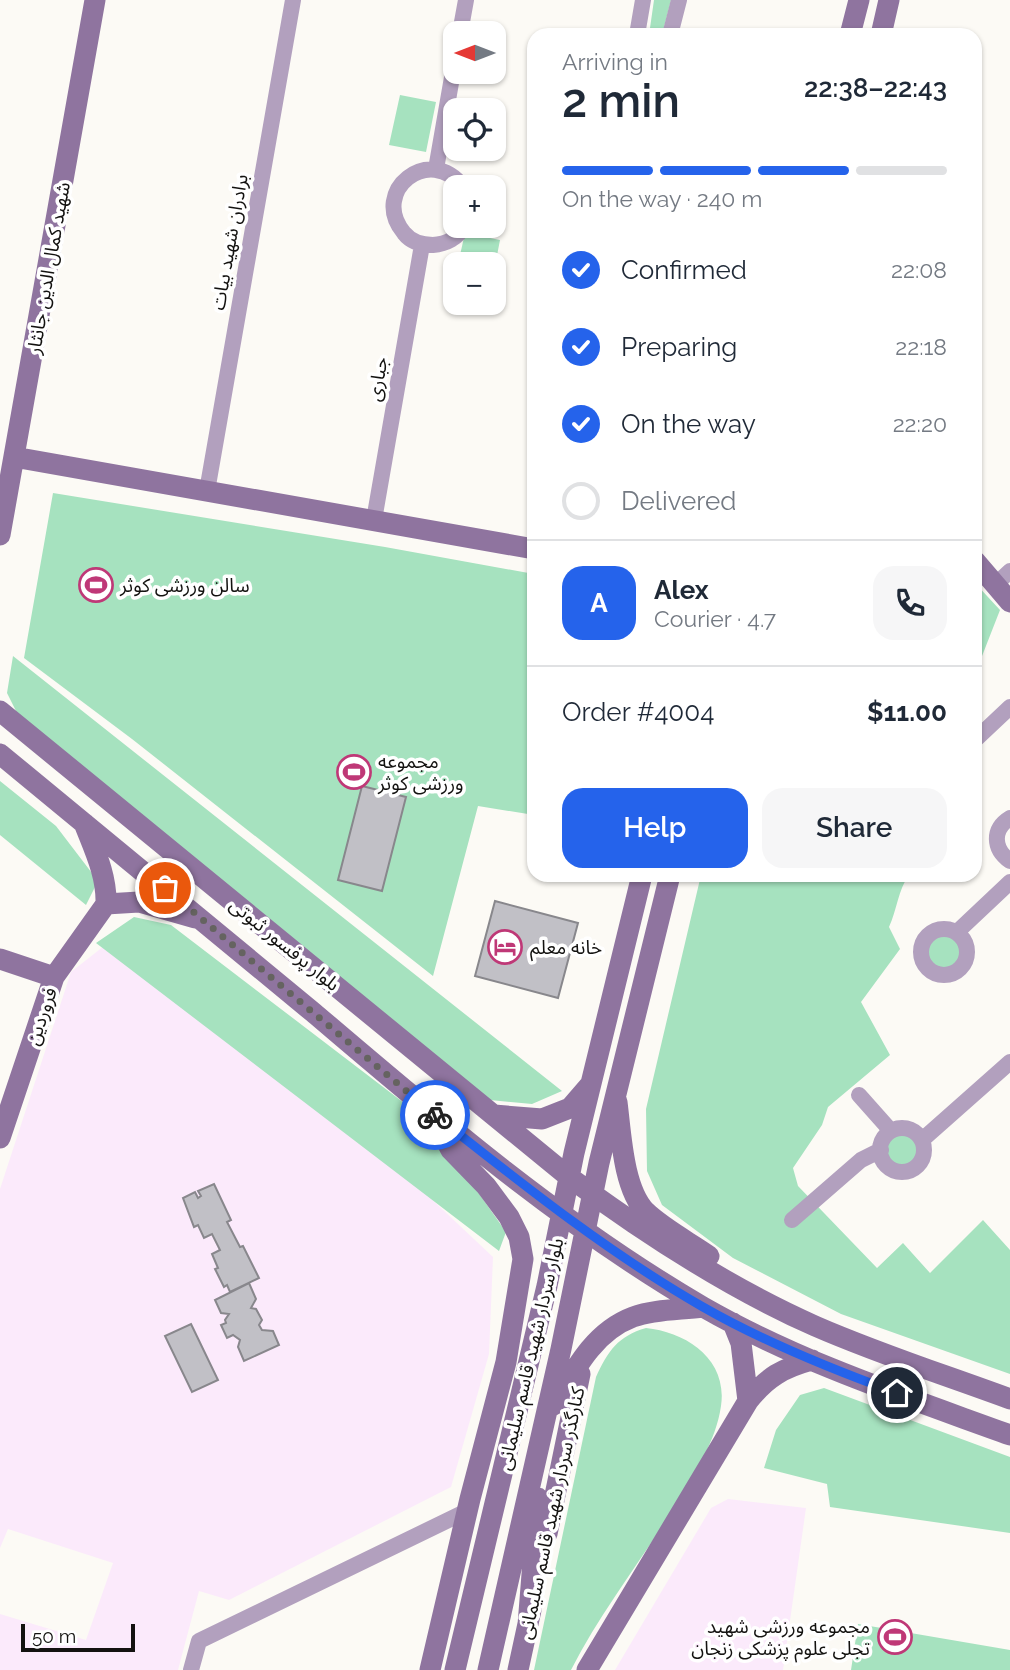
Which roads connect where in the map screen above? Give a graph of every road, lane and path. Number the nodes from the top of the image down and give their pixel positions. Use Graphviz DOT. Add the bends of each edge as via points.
graph roads {
  1 [pos="95,0"];
  2 [pos="293,0"];
  3 [pos="466,0"];
  4 [pos="643,0"];
  5 [pos="679,0"];
  6 [pos="859,0"];
  7 [pos="889,0"];
  8 [pos="462,21"];
  9 [pos="638,28"];
  10 [pos="672,28"];
  11 [pos="852,28"];
  12 [pos="883,28"];
  13 [pos="451,84"];
  14 [pos="436,169"];
  15 [pos="450,175"];
  16 [pos="452,238"];
  17 [pos="422,245"];
  18 [pos="14,457"];
  19 [pos="207,491"];
  20 [pos="373,520"];
  21 [pos="0,535"];
  22 [pos="527,548"];
  23 [pos="982,565"];
  24 [pos="1002,578"];
  25 [pos="1010,602"];
  26 [pos="1010,707"];
  27 [pos="0,711"];
  28 [pos="982,733"];
  29 [pos="0,754"];
  30 [pos="1010,817"];
  31 [pos="84,822"];
  32 [pos="1010,861"];
  33 [pos="640,882"];
  34 [pos="668,882"];
  35 [pos="1010,882"];
  36 [pos="106,904"];
  37 [pos="205,921"];
  38 [pos="957,932"];
  39 [pos="0,959"];
  40 [pos="54,977"];
  41 [pos="1010,1062"];
  42 [pos="591,1085"];
  43 [pos="615,1091"];
  44 [pos="859,1095"];
  45 [pos="430,1111"];
  46 [pos="494,1115"];
  47 [pos="891,1131"];
  48 [pos="0,1138"];
  49 [pos="922,1140"];
  50 [pos="881,1150"];
  51 [pos="569,1177"];
  52 [pos="592,1194"];
  53 [pos="561,1213"];
  54 [pos="792,1220"];
  55 [pos="586,1231"];
  56 [pos="718,1276"];
  57 [pos="703,1307"];
  58 [pos="733,1323"];
  59 [pos="584,1356"];
  60 [pos="812,1360"];
  61 [pos="1010,1399"];
  62 [pos="748,1401"];
  63 [pos="544,1423"];
  64 [pos="1010,1435"];
  65 [pos="467,1511"];
  66 [pos="528,1625"];
  67 [pos="191,1670"];
  68 [pos="430,1670"];
  69 [pos="456,1670"];
  70 [pos="488,1670"];
  71 [pos="518,1670"];
  72 [pos="587,1670"];
  1 -- 18 [label="main road, شهید کمال الدین جانثار"];
  2 -- 19 [label="street, برادران شهید بیات"];
  3 -- 8 [label="street"];
  4 -- 9 [label="street"];
  5 -- 10 [label="street"];
  6 -- 11 [label="main road"];
  7 -- 12 [label="main road"];
  13 -- 14 [label="street"];
  14 -- 15 [label="street"];
  14 -- 17 [label="street" via="405,179 393,209 407,238"];
  16 -- 17 [label="street" via="443,244"];
  17 -- 20 [label="street, جباری"];
  18 -- 19 [label="main road"];
  18 -- 21 [label="main road, شهید کمال الدین جانثار"];
  19 -- 20 [label="main road"];
  20 -- 22 [label="main road"];
  23 -- 24 [label="main road"];
  24 -- 25 [label="main road"];
  26 -- 28 [label="street"];
  27 -- 46 [label="main road, بلوار پرفسور ثبوتی"];
  29 -- 31 [label="main road, بلوار پرفسور ثبوتی"];
  30 -- 32 [label="street" via="1000,827 997,842"];
  31 -- 36 [label="main road" via="102,870"];
  31 -- 37 [label="main road, بلوار پرفسور ثبوتی"];
  33 -- 42 [label="main road, بلوار سردار شهید قاسم سلیمانی"];
  34 -- 43 [label="main road, بلوار سردار شهید قاسم سلیمانی"];
  35 -- 38 [label="street"];
  36 -- 37 [label="main road" via="139,902"];
  36 -- 40 [label="main road, فروردین"];
  37 -- 45 [label="main road, بلوار پرفسور ثبوتی"];
  39 -- 40 [label="main road"];
  40 -- 48 [label="main road, فروردین"];
  41 -- 49 [label="street"];
  42 -- 46 [label="main road" via="570,1108 542,1119"];
  42 -- 51 [label="main road, بلوار سردار شهید قاسم سلیمانی"];
  43 -- 52 [label="main road, بلوار سردار شهید قاسم سلیمانی"];
  43 -- 56 [label="main road" via="636,1199 646,1212 711,1257"];
  44 -- 47 [label="street"];
  45 -- 53 [label="main road, بلوار پرفسور ثبوتی"];
  45 -- 65 [label="main road" via="451,1150 509,1217 523,1259 502,1378"];
  46 -- 51 [label="main road, بلوار پرفسور ثبوتی"];
  47 -- 49 [label="street" via="911,1130"];
  47 -- 50 [label="street"];
  49 -- 50 [label="street" via="922,1160 911,1170 890,1168"];
  50 -- 54 [label="street" via="861,1160"];
  51 -- 52 [label="main road, بلوار پرفسور ثبوتی"];
  51 -- 53 [label="main road, بلوار سردار شهید قاسم سلیمانی"];
  52 -- 55 [label="main road, بلوار سردار شهید قاسم سلیمانی"];
  52 -- 56 [label="main road, بلوار پرفسور ثبوتی"];
  53 -- 55 [label="main road, بلوار پرفسور ثبوتی"];
  53 -- 69 [label="main road, بلوار سردار شهید قاسم سلیمانی"];
  55 -- 57 [label="main road, بلوار پرفسور ثبوتی"];
  55 -- 63 [label="main road, بلوار سردار شهید قاسم سلیمانی"];
  56 -- 61 [label="main road, بلوار پرفسور ثبوتی" via="813,1325"];
  57 -- 58 [label="main road, بلوار پرفسور ثبوتی"];
  57 -- 59 [label="main road" via="632,1317 609,1330"];
  58 -- 60 [label="main road, بلوار پرفسور ثبوتی"];
  58 -- 62 [label="main road" via="741,1343"];
  59 -- 63 [label="main road"];
  59 -- 66 [label="main road, کنارگذر سردار شهید قاسم سلیمانی"];
  60 -- 62 [label="main road" via="786,1367"];
  60 -- 64 [label="main road, بلوار پرفسور ثبوتی"];
  62 -- 72 [label="main road"];
  63 -- 66 [label="main road"];
  63 -- 70 [label="main road, بلوار سردار شهید قاسم سلیمانی"];
  65 -- 67 [label="street" via="199,1641"];
  65 -- 68 [label="main road"];
  66 -- 71 [label="main road, کنارگذر سردار شهید قاسم سلیمانی"];
}
